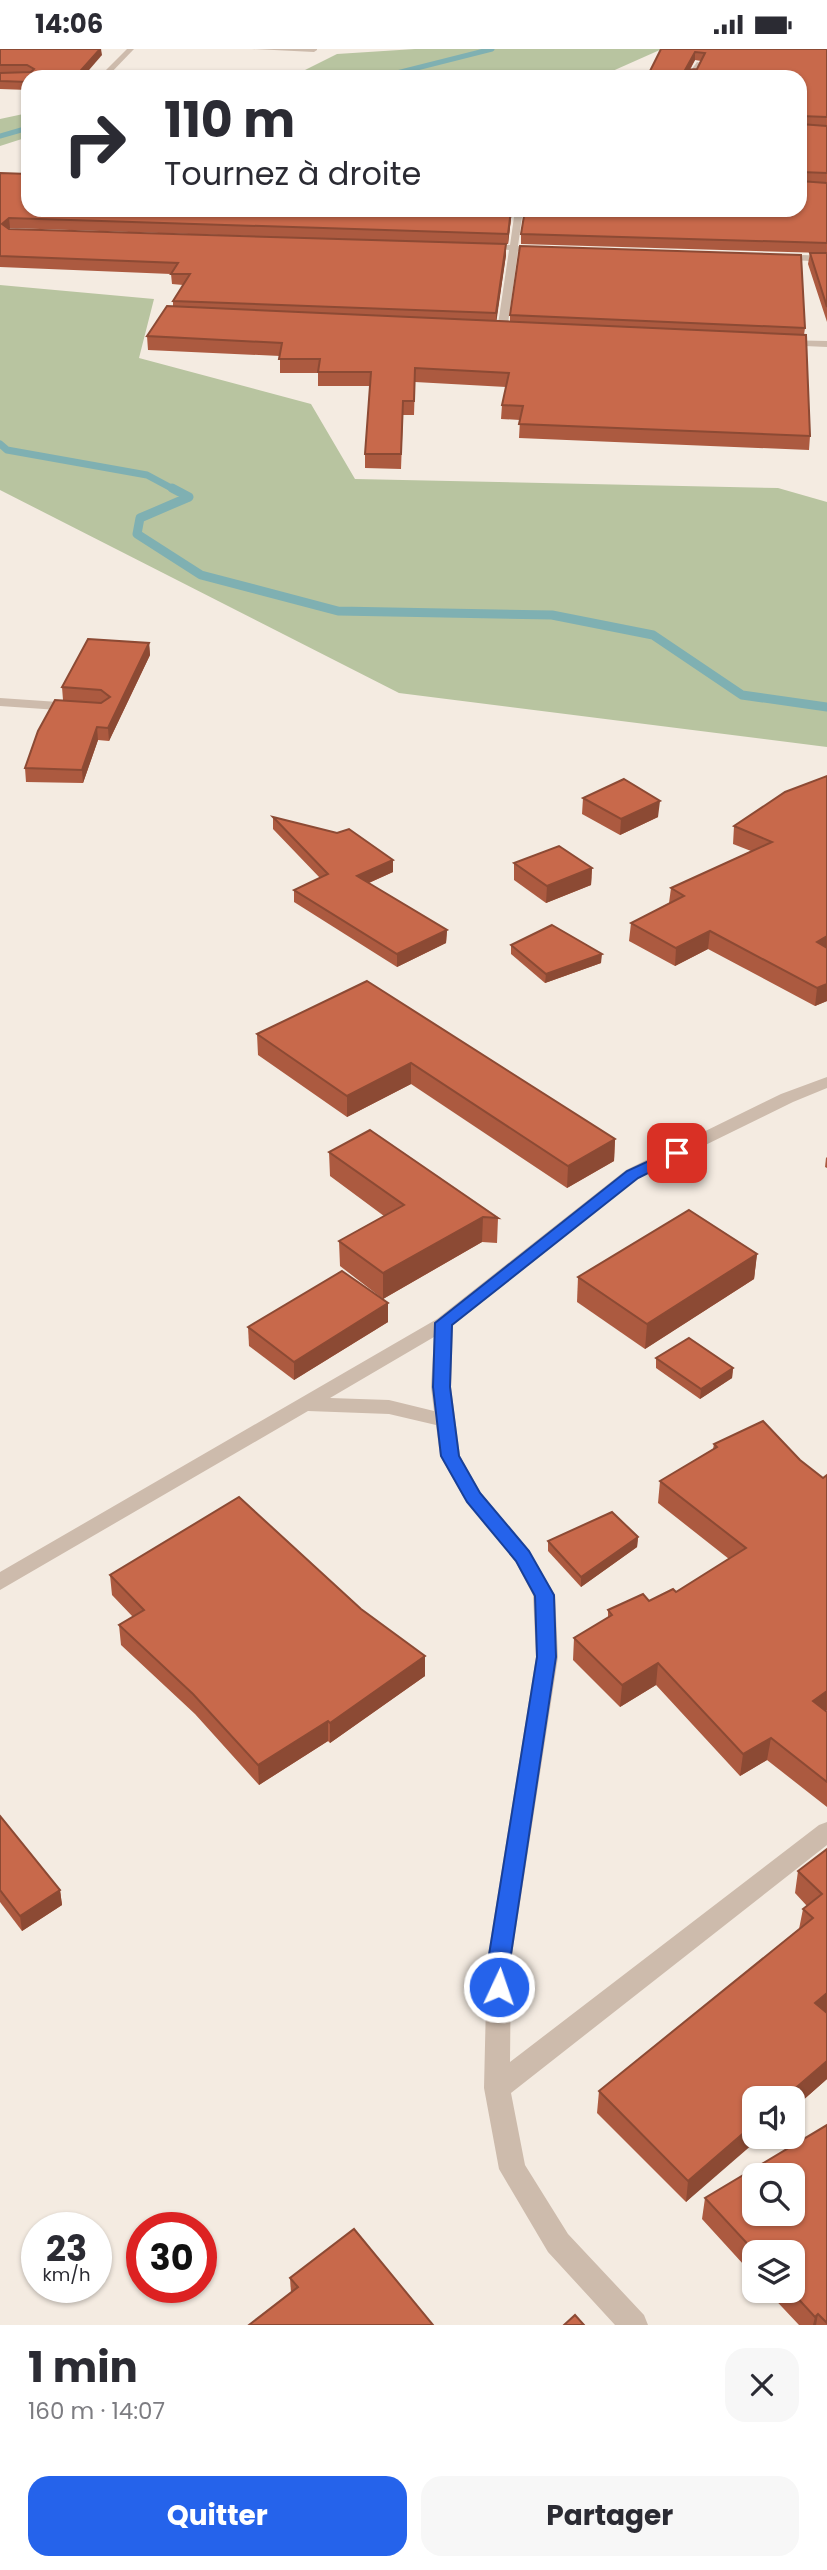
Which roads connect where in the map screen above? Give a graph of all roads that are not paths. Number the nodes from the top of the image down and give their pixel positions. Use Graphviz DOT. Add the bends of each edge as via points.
graph roads {
  1 [pos="131,49"];
  2 [pos="255,49"];
  3 [pos="314,50"];
  4 [pos="699,63"];
  5 [pos="110,70"];
  6 [pos="694,70"];
  7 [pos="518,217"];
  8 [pos="471,247"];
  9 [pos="512,248"];
  10 [pos="554,250"];
  11 [pos="772,257"];
  12 [pos="827,259"];
  13 [pos="488,331"];
  14 [pos="502,331"];
  15 [pos="515,332"];
  16 [pos="773,342"];
  17 [pos="827,344"];
  18 [pos="0,702"];
  19 [pos="89,708"];
  20 [pos="827,1082"];
  21 [pos="443,1323"];
  22 [pos="304,1404"];
  23 [pos="446,1420"];
  24 [pos="0,1582"];
  25 [pos="827,1832"];
  26 [pos="497,2088"];
  27 [pos="634,2325"];
  1 -- 5 [label="street"];
  2 -- 3 [label="street"];
  4 -- 6 [label="street"];
  7 -- 9 [label="street"];
  8 -- 9 [label="street"];
  9 -- 10 [label="street"];
  9 -- 14 [label="street"];
  11 -- 12 [label="street"];
  13 -- 14 [label="street"];
  14 -- 15 [label="street"];
  16 -- 17 [label="street"];
  18 -- 19 [label="street"];
  20 -- 21 [label="street" via="632,1174"];
  21 -- 22 [label="street"];
  21 -- 23 [label="street" via="441,1387"];
  22 -- 23 [label="street" via="388,1407"];
  22 -- 24 [label="street"];
  23 -- 26 [label="street" via="450,1456 474,1498 522,1556 544,1595 547,1657 499,1961"];
  25 -- 26 [label="street"];
  26 -- 27 [label="street" via="512,2169 558,2243"];
}
